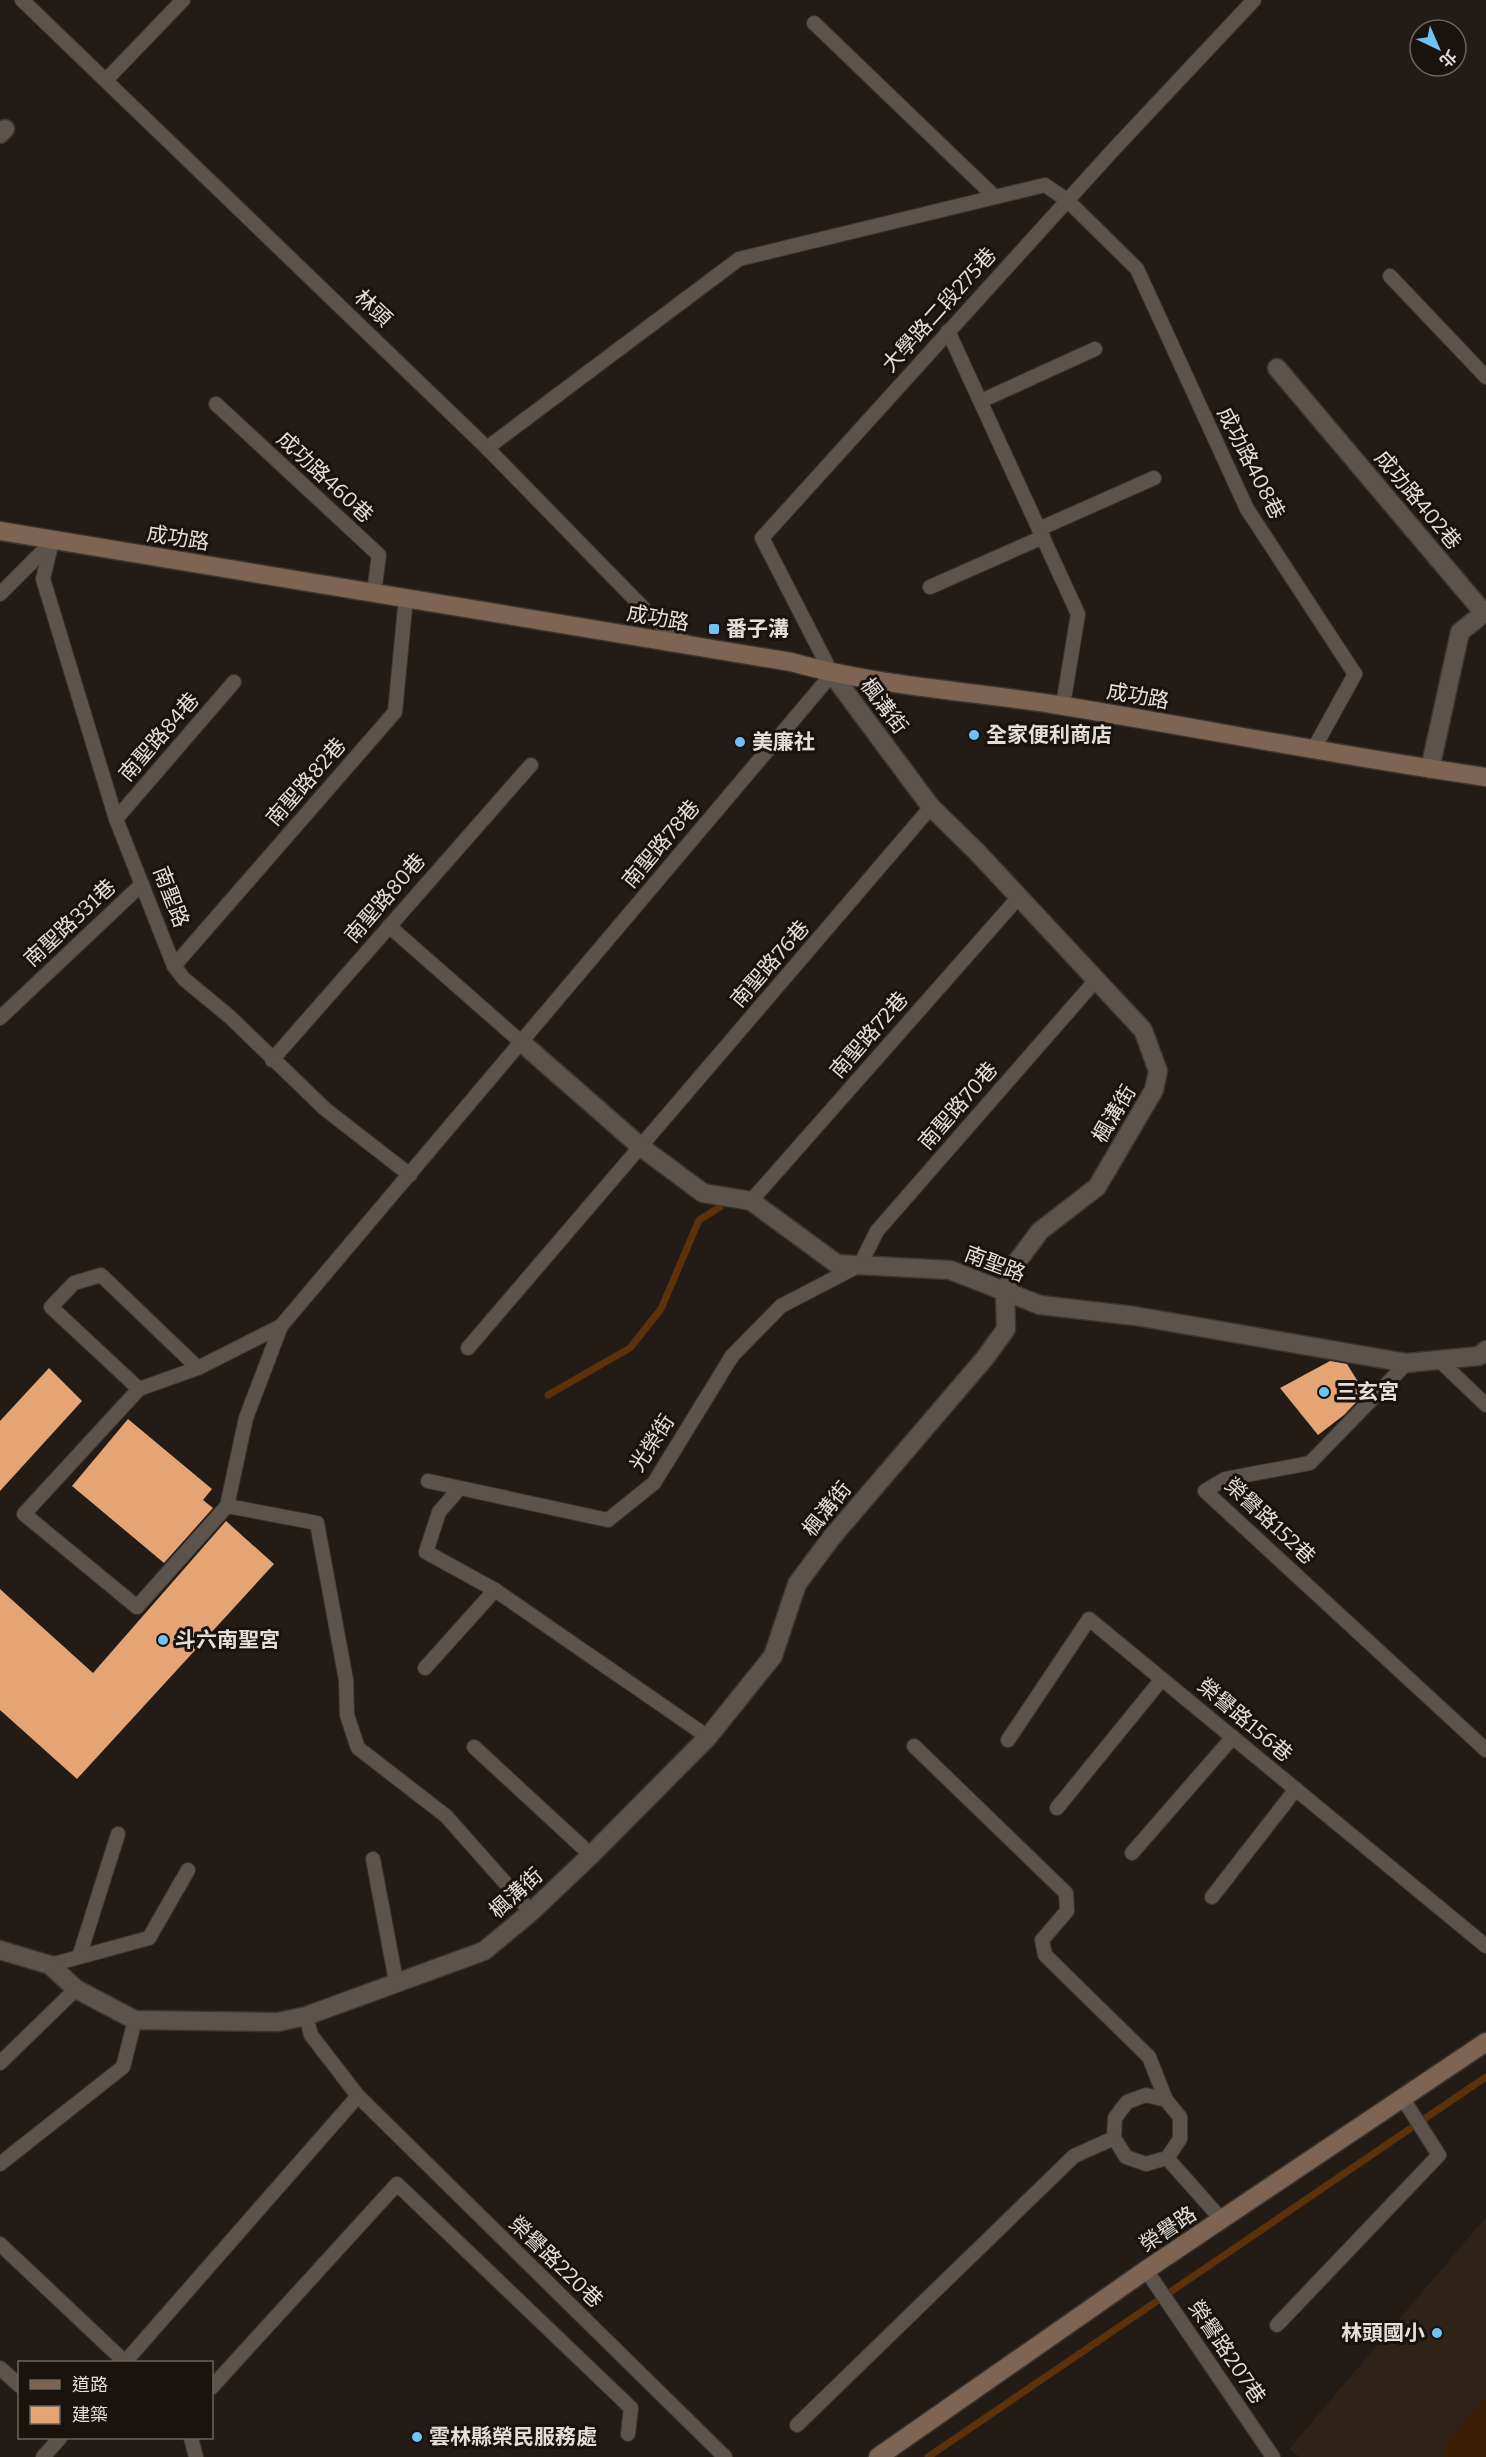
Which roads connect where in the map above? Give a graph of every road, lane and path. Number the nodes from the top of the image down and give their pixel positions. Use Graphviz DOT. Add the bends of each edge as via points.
graph roads {
  1 [pos="22,0"];
  2 [pos="183,0"];
  3 [pos="1254,0"];
  4 [pos="814,23"];
  5 [pos="107,79"];
  6 [pos="995,197"];
  7 [pos="1067,200"];
  8 [pos="1390,276"];
  9 [pos="948,331"];
  10 [pos="1095,349"];
  11 [pos="1277,368"];
  12 [pos="1486,377"];
  13 [pos="981,402"];
  14 [pos="216,404"];
  15 [pos="487,448"];
  16 [pos="1154,478"];
  17 [pos="0,531"];
  18 [pos="1041,533"];
  19 [pos="52,541"];
  20 [pos="930,587"];
  21 [pos="374,592"];
  22 [pos="0,594"];
  23 [pos="406,597"];
  24 [pos="694,647"];
  25 [pos="832,674"];
  26 [pos="234,682"];
  27 [pos="1063,705"];
  28 [pos="1313,750"];
  29 [pos="531,765"];
  30 [pos="1430,769"];
  31 [pos="1486,777"];
  32 [pos="932,807"];
  33 [pos="116,819"];
  34 [pos="142,884"];
  35 [pos="1018,898"];
  36 [pos="389,926"];
  37 [pos="174,966"];
  38 [pos="1096,980"];
  39 [pos="0,1018"];
  40 [pos="521,1042"];
  41 [pos="272,1060"];
  42 [pos="641,1147"];
  43 [pos="411,1175"];
  44 [pos="751,1201"];
  45 [pos="860,1265"];
  46 [pos="1005,1293"];
  47 [pos="281,1326"];
  48 [pos="468,1348"];
  49 [pos="1486,1350"];
  50 [pos="1439,1360"];
  51 [pos="1407,1363"];
  52 [pos="198,1368"];
  53 [pos="139,1389"];
  54 [pos="1486,1405"];
  55 [pos="428,1481"];
  56 [pos="460,1488"];
  57 [pos="227,1506"];
  58 [pos="495,1590"];
  59 [pos="425,1668"];
  60 [pos="1162,1679"];
  61 [pos="708,1737"];
  62 [pos="1233,1737"];
  63 [pos="1008,1740"];
  64 [pos="914,1746"];
  65 [pos="474,1747"];
  66 [pos="1486,1750"];
  67 [pos="1296,1789"];
  68 [pos="1057,1808"];
  69 [pos="118,1834"];
  70 [pos="1132,1853"];
  71 [pos="591,1855"];
  72 [pos="373,1858"];
  73 [pos="188,1870"];
  74 [pos="1212,1897"];
  75 [pos="531,1912"];
  76 [pos="1486,1946"];
  77 [pos="0,1950"];
  78 [pos="79,1957"];
  79 [pos="50,1965"];
  80 [pos="396,1981"];
  81 [pos="76,1989"];
  82 [pos="306,2016"];
  83 [pos="135,2020"];
  84 [pos="1486,2042"];
  85 [pos="0,2063"];
  86 [pos="358,2096"];
  87 [pos="1403,2099"];
  88 [pos="1166,2100"];
  89 [pos="1114,2138"];
  90 [pos="1167,2157"];
  91 [pos="0,2164"];
  92 [pos="1222,2220"];
  93 [pos="0,2244"];
  94 [pos="1146,2270"];
  95 [pos="1277,2325"];
  96 [pos="124,2361"];
  97 [pos="126,2361"];
  98 [pos="0,2368"];
  99 [pos="18,2384"];
  100 [pos="213,2386"];
  101 [pos="796,2425"];
  102 [pos="628,2434"];
  103 [pos="59,2439"];
  104 [pos="191,2439"];
  105 [pos="43,2457"];
  106 [pos="196,2457"];
  107 [pos="725,2457"];
  108 [pos="878,2457"];
  109 [pos="1273,2457"];
  1 -- 5 [label="lane, 林頭"];
  2 -- 5 [label="lane"];
  3 -- 7 [label="lane, 大學路二段275巷"];
  4 -- 6 [label="lane"];
  5 -- 15 [label="lane, 林頭"];
  6 -- 7 [label="lane" via="1045,185"];
  6 -- 15 [label="lane" via="740,259"];
  7 -- 9 [label="lane, 大學路二段275巷"];
  7 -- 28 [label="lane, 成功路408巷" via="1137,269 1247,509 1355,674"];
  8 -- 12 [label="lane"];
  9 -- 13 [label="lane"];
  9 -- 25 [label="lane, 大學路二段275巷" via="762,538"];
  10 -- 13 [label="lane"];
  11 -- 30 [label="street, 成功路402巷" via="1484,613 1460,632"];
  13 -- 18 [label="lane"];
  14 -- 21 [label="lane, 成功路460巷" via="379,555"];
  15 -- 24 [label="lane, 林頭" via="655,620"];
  16 -- 18 [label="lane"];
  17 -- 19 [label="main road, 成功路"];
  18 -- 20 [label="lane"];
  18 -- 27 [label="lane" via="1078,614"];
  19 -- 21 [label="main road, 成功路"];
  19 -- 22 [label="lane"];
  19 -- 33 [label="lane, 南聖路" via="43,579"];
  21 -- 23 [label="main road, 成功路"];
  23 -- 24 [label="main road, 成功路"];
  23 -- 37 [label="lane, 南聖路82巷" via="395,712"];
  24 -- 25 [label="main road, 成功路" via="791,662"];
  25 -- 27 [label="main road, 成功路"];
  25 -- 32 [label="street, 楓溝街"];
  25 -- 40 [label="lane, 南聖路78巷"];
  26 -- 33 [label="lane, 南聖路84巷"];
  27 -- 28 [label="main road, 成功路"];
  28 -- 30 [label="main road, 成功路"];
  29 -- 36 [label="lane, 南聖路80巷"];
  30 -- 31 [label="main road, 成功路"];
  32 -- 35 [label="street, 楓溝街"];
  32 -- 42 [label="lane, 南聖路76巷"];
  33 -- 34 [label="lane, 南聖路"];
  34 -- 37 [label="lane, 南聖路"];
  34 -- 39 [label="lane, 南聖路331巷"];
  35 -- 38 [label="street, 楓溝街"];
  35 -- 44 [label="lane, 南聖路72巷"];
  36 -- 40 [label="lane"];
  36 -- 41 [label="lane, 南聖路80巷"];
  37 -- 41 [label="lane, 南聖路"];
  38 -- 45 [label="lane, 南聖路70巷" via="877,1231"];
  38 -- 46 [label="street, 楓溝街" via="1143,1030 1158,1071 1154,1090 1097,1187 1040,1231 1016,1263"];
  40 -- 42 [label="street, 南聖路"];
  40 -- 43 [label="lane, 南聖路78巷"];
  41 -- 43 [label="lane, 南聖路" via="325,1109"];
  42 -- 44 [label="street, 南聖路" via="703,1193"];
  42 -- 48 [label="lane, 南聖路76巷"];
  43 -- 47 [label="lane, 南聖路78巷"];
  44 -- 45 [label="street, 南聖路" via="837,1264"];
  45 -- 46 [label="street, 南聖路" via="950,1270"];
  45 -- 56 [label="lane, 光榮街" via="781,1305 732,1356 654,1483 608,1520"];
  46 -- 51 [label="street, 南聖路" via="1040,1305 1135,1316"];
  46 -- 61 [label="street, 楓溝街" via="1006,1329 832,1536 798,1584 773,1656"];
  47 -- 52 [label="lane"];
  47 -- 57 [label="lane" via="246,1418"];
  49 -- 50 [label="street, 南聖路" via="1479,1356"];
  50 -- 51 [label="street, 南聖路"];
  50 -- 54 [label="lane"];
  51 -- 66 [label="lane, 榮譽路152巷" via="1310,1463 1225,1479 1205,1491"];
  52 -- 53 [label="lane"];
  52 -- 53 [label="lane" via="101,1275 74,1283 51,1307"];
  53 -- 57 [label="lane" via="24,1514 137,1607"];
  55 -- 56 [label="lane, 光榮街"];
  56 -- 58 [label="lane" via="439,1512 426,1552"];
  57 -- 75 [label="lane" via="317,1523 346,1680 347,1715 358,1748 446,1816"];
  58 -- 59 [label="lane"];
  58 -- 61 [label="lane"];
  60 -- 62 [label="lane, 榮譽路156巷"];
  60 -- 63 [label="lane, 榮譽路156巷" via="1089,1619"];
  60 -- 68 [label="lane"];
  61 -- 71 [label="street, 楓溝街"];
  62 -- 67 [label="lane, 榮譽路156巷"];
  62 -- 70 [label="lane"];
  64 -- 88 [label="lane" via="1066,1893 1067,1911 1042,1940 1045,1955 1149,2057"];
  65 -- 71 [label="lane"];
  67 -- 74 [label="lane"];
  67 -- 76 [label="lane, 榮譽路156巷"];
  69 -- 78 [label="lane"];
  71 -- 75 [label="street, 楓溝街"];
  72 -- 80 [label="lane"];
  73 -- 78 [label="lane" via="149,1938"];
  75 -- 80 [label="street, 楓溝街" via="484,1951"];
  77 -- 79 [label="street, 楓溝街"];
  78 -- 79 [label="lane"];
  79 -- 81 [label="street, 楓溝街"];
  80 -- 82 [label="street, 楓溝街"];
  81 -- 83 [label="street, 楓溝街"];
  81 -- 85 [label="lane"];
  82 -- 83 [label="street, 楓溝街" via="278,2022"];
  82 -- 86 [label="lane, 榮譽路220巷" via="311,2035"];
  83 -- 91 [label="lane" via="123,2067"];
  84 -- 87 [label="main road, 榮譽路"];
  86 -- 97 [label="lane"];
  86 -- 107 [label="lane, 榮譽路220巷"];
  87 -- 92 [label="main road, 榮譽路"];
  87 -- 95 [label="lane" via="1439,2155"];
  88 -- 89 [label="lane" via="1146,2095 1127,2102 1115,2118"];
  88 -- 90 [label="lane" via="1180,2117 1180,2139"];
  89 -- 90 [label="lane" via="1126,2157 1146,2164"];
  89 -- 101 [label="lane" via="1074,2156"];
  90 -- 92 [label="lane"];
  92 -- 94 [label="main road, 榮譽路"];
  93 -- 96 [label="lane"];
  94 -- 108 [label="main road, 榮譽路"];
  94 -- 109 [label="lane, 榮譽路207巷"];
  98 -- 99 [label="lane"];
  100 -- 102 [label="lane" via="397,2184 631,2408"];
  103 -- 105 [label="lane"];
  104 -- 106 [label="lane"];
}
